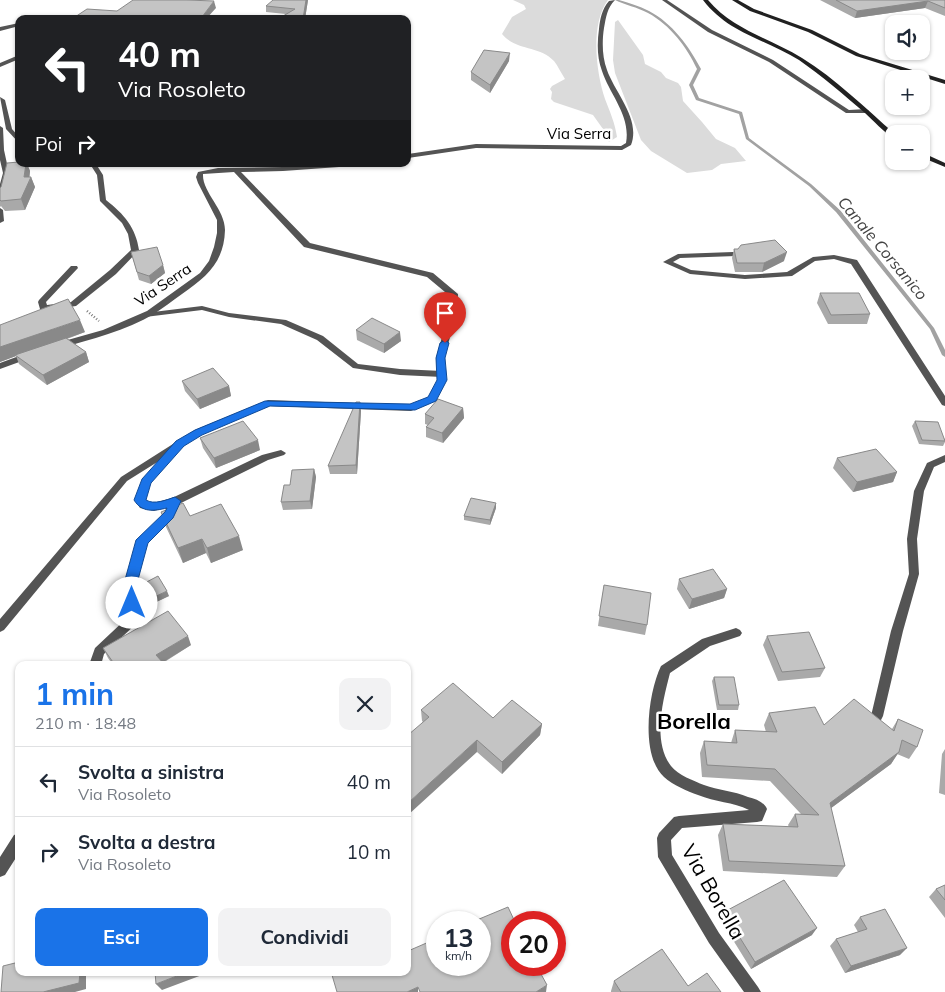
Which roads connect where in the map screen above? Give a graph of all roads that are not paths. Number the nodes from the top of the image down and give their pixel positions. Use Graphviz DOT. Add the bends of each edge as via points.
graph roads {
  1 [pos="664,0"];
  2 [pos="705,0"];
  3 [pos="734,0"];
  4 [pos="612,1"];
  5 [pos="15,25"];
  6 [pos="0,30"];
  7 [pos="15,58"];
  8 [pos="0,64"];
  9 [pos="945,82"];
  10 [pos="0,99"];
  11 [pos="866,111"];
  12 [pos="0,128"];
  13 [pos="885,128"];
  14 [pos="15,135"];
  15 [pos="411,156"];
  16 [pos="930,158"];
  17 [pos="945,166"];
  18 [pos="95,167"];
  19 [pos="312,167"];
  20 [pos="236,170"];
  21 [pos="0,197"];
  22 [pos="0,210"];
  23 [pos="0,221"];
  24 [pos="733,254"];
  25 [pos="74,268"];
  26 [pos="145,315"];
  27 [pos="0,366"];
  28 [pos="442,374"];
  29 [pos="945,403"];
  30 [pos="180,444"];
  31 [pos="281,453"];
  32 [pos="945,458"];
  33 [pos="175,501"];
  34 [pos="0,627"];
  35 [pos="736,632"];
  36 [pos="96,661"];
  37 [pos="877,716"];
  38 [pos="15,846"];
  39 [pos="0,870"];
  40 [pos="753,992"];
  1 -- 11 [label="street" via="710,31 771,61 848,112"];
  2 -- 11 [label="street" via="720,18 801,59"];
  3 -- 9 [label="street" via="858,55"];
  4 -- 15 [label="street, Via Serra" via="602,26 603,68 630,124 629,144 622,148 476,146"];
  5 -- 6 [label="street"];
  7 -- 8 [label="street"];
  10 -- 14 [label="street"];
  11 -- 13 [label="street"];
  12 -- 21 [label="street" via="6,173"];
  16 -- 17 [label="street"];
  18 -- 25 [label="street" via="100,175 103,201 117,212 134,235 135,250 73,304 43,307 42,302"];
  19 -- 20 [label="street, Via Serra"];
  20 -- 26 [label="street, Via Serra" via="200,173 199,177 221,220 213,261 204,275"];
  20 -- 28 [label="street" via="307,245 430,275 455,296 440,358"];
  22 -- 23 [label="street"];
  24 -- 29 [label="street" via="678,256 667,262 690,272 745,277 789,274 813,259 834,258 854,262"];
  26 -- 27 [label="street, Via Serra" via="106,332"];
  26 -- 28 [label="street" via="202,308 283,322 320,338 356,366"];
  28 -- 30 [label="street" via="432,399 411,408 268,403 198,432"];
  30 -- 33 [label="street" via="146,482 140,500 144,505 154,507"];
  30 -- 34 [label="street" via="124,479"];
  31 -- 33 [label="street" via="265,457"];
  32 -- 37 [label="street" via="930,465 918,491 912,538 914,574"];
  33 -- 36 [label="street" via="169,515 142,540 129,587 134,619 99,651"];
  35 -- 40 [label="street, Via Borella" via="706,642 665,670 657,704 654,743 668,772 701,790 746,800 760,809 757,816 679,822 664,838 665,857 714,938"];
  38 -- 39 [label="street"];
}
